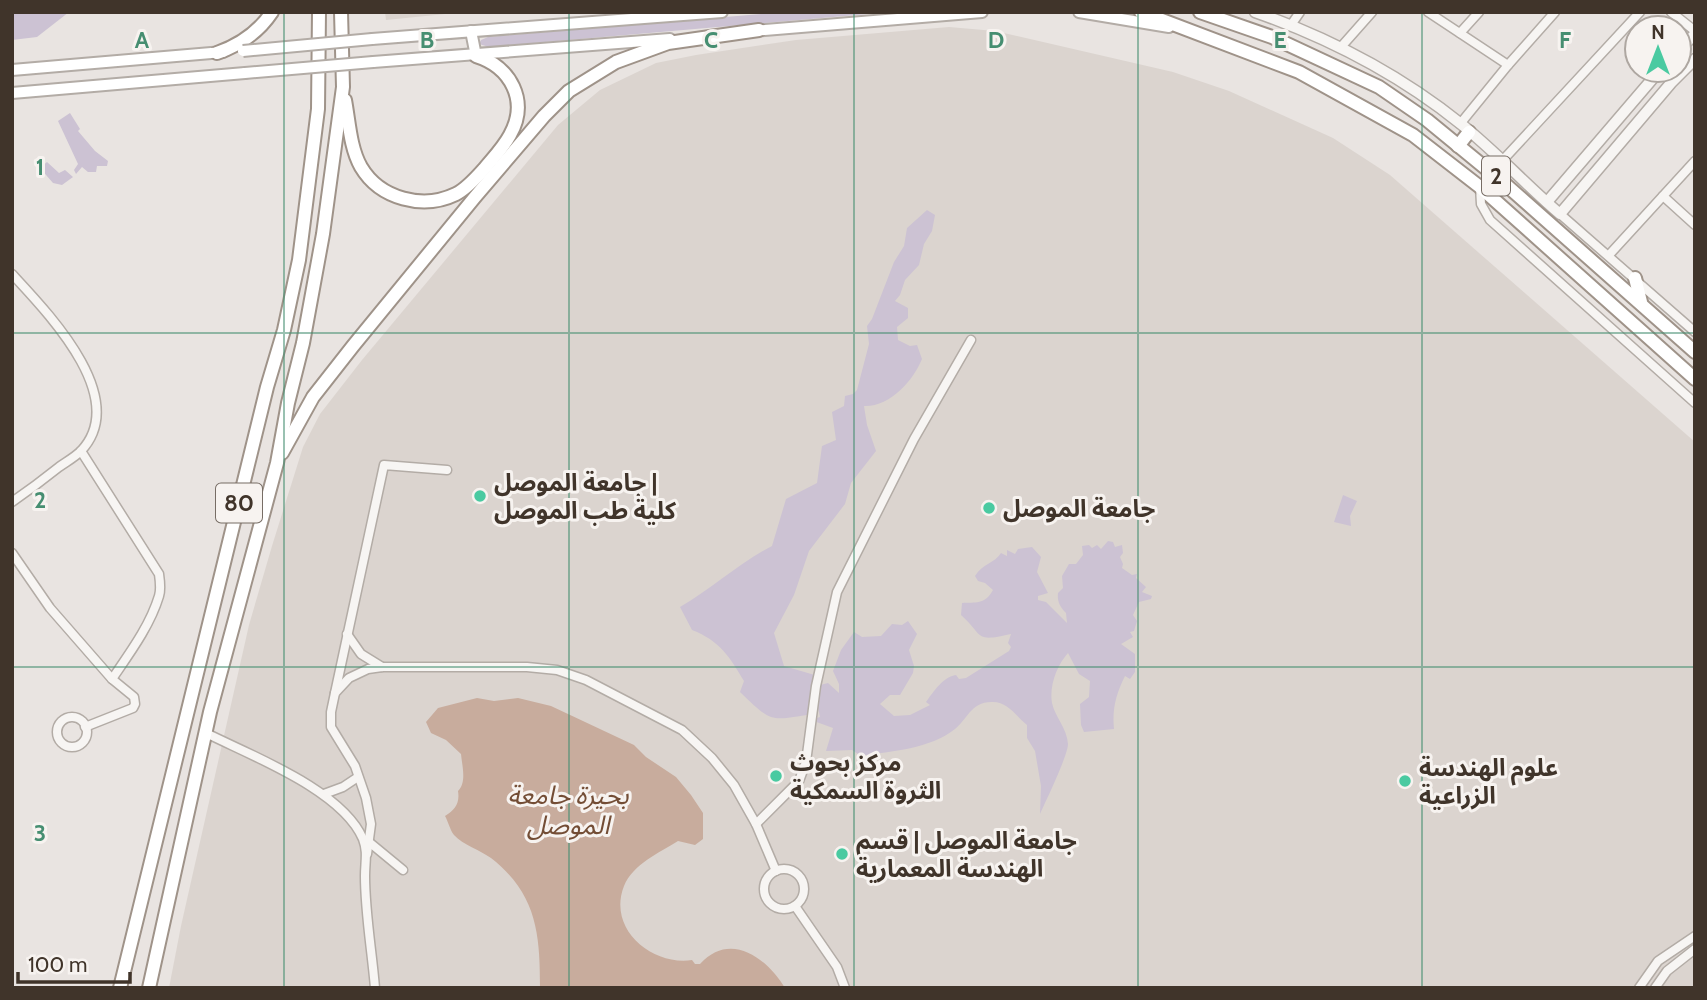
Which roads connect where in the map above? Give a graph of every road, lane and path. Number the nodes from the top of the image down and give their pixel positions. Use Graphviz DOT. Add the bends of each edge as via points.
graph roads {
  1 [pos="272,12"];
  2 [pos="319,12"];
  3 [pos="341,12"];
  4 [pos="722,12"];
  5 [pos="982,12"];
  6 [pos="1079,12"];
  7 [pos="1141,12"];
  8 [pos="1200,12"];
  9 [pos="1255,12"];
  10 [pos="1300,12"];
  11 [pos="1371,12"];
  12 [pos="1428,12"];
  13 [pos="1479,12"];
  14 [pos="1555,12"];
  15 [pos="1640,12"];
  16 [pos="1671,12"];
  17 [pos="704,13"];
  18 [pos="1291,25"];
  19 [pos="759,30"];
  20 [pos="471,31"];
  21 [pos="1695,32"];
  22 [pos="1460,33"];
  23 [pos="1197,34"];
  24 [pos="1341,47"];
  25 [pos="1307,52"];
  26 [pos="217,53"];
  27 [pos="476,56"];
  28 [pos="1695,59"];
  29 [pos="1508,65"];
  30 [pos="12,70"];
  31 [pos="1299,72"];
  32 [pos="1648,84"];
  33 [pos="343,87"];
  34 [pos="12,93"];
  35 [pos="1465,128"];
  36 [pos="1458,146"];
  37 [pos="1502,161"];
  38 [pos="1695,161"];
  39 [pos="1480,187"];
  40 [pos="1664,196"];
  41 [pos="1547,202"];
  42 [pos="1560,214"];
  43 [pos="1695,225"];
  44 [pos="1609,255"];
  45 [pos="12,274"];
  46 [pos="1635,278"];
  47 [pos="1641,303"];
  48 [pos="1695,332"];
  49 [pos="971,340"];
  50 [pos="1695,352"];
  51 [pos="1695,379"];
  52 [pos="1695,402"];
  53 [pos="81,451"];
  54 [pos="277,463"];
  55 [pos="447,470"];
  56 [pos="12,502"];
  57 [pos="12,553"];
  58 [pos="347,634"];
  59 [pos="382,667"];
  60 [pos="112,679"];
  61 [pos="335,693"];
  62 [pos="85,727"];
  63 [pos="206,733"];
  64 [pos="358,777"];
  65 [pos="324,794"];
  66 [pos="756,824"];
  67 [pos="369,842"];
  68 [pos="367,854"];
  69 [pos="403,870"];
  70 [pos="776,871"];
  71 [pos="794,906"];
  72 [pos="1695,936"];
  73 [pos="1695,949"];
  74 [pos="120,988"];
  75 [pos="149,988"];
  76 [pos="375,988"];
  77 [pos="845,988"];
  78 [pos="1639,988"];
  79 [pos="1655,988"];
  1 -- 26 [label="highway" via="245,40"];
  2 -- 74 [label="highway, 80" via="318,109 299,260"];
  3 -- 33 [label="highway, 80"];
  4 -- 17 [label="main road"];
  5 -- 19 [label="main road"];
  6 -- 23 [label="main road"];
  7 -- 23 [label="highway, 2"];
  8 -- 25 [label="highway, 2"];
  9 -- 18 [label="street"];
  10 -- 18 [label="street"];
  11 -- 24 [label="street"];
  12 -- 22 [label="street"];
  13 -- 22 [label="street"];
  14 -- 29 [label="street"];
  15 -- 37 [label="street"];
  16 -- 21 [label="street"];
  17 -- 20 [label="main road"];
  18 -- 24 [label="street"];
  19 -- 27 [label="main road"];
  19 -- 54 [label="highway" via="668,43 616,62 569,91 345,356 313,397"];
  20 -- 26 [label="main road, bridge"];
  20 -- 27 [label="main road"];
  22 -- 29 [label="street"];
  23 -- 31 [label="highway, 2"];
  24 -- 35 [label="street"];
  25 -- 31 [label="highway"];
  25 -- 36 [label="highway, 2" via="1379,87"];
  26 -- 30 [label="main road"];
  27 -- 33 [label="highway" via="492,61 510,77 518,112 500,151 457,194 440,199 401,199 376,186 361,166"];
  27 -- 34 [label="main road, bridge"];
  28 -- 42 [label="street"];
  29 -- 35 [label="street"];
  31 -- 39 [label="highway, 2" via="1413,135"];
  32 -- 41 [label="street"];
  33 -- 54 [label="highway, 80" via="323,234"];
  35 -- 36 [label="highway"];
  35 -- 37 [label="street"];
  36 -- 47 [label="highway, 2"];
  37 -- 41 [label="street"];
  38 -- 40 [label="street"];
  39 -- 51 [label="highway, 2"];
  39 -- 52 [label="street" via="1481,204 1490,220"];
  40 -- 43 [label="street"];
  40 -- 44 [label="street"];
  41 -- 42 [label="street"];
  42 -- 44 [label="street"];
  44 -- 46 [label="street"];
  45 -- 53 [label="street" via="50,314 86,370 97,402 96,427"];
  46 -- 47 [label="highway"];
  46 -- 48 [label="street"];
  47 -- 50 [label="highway, 2"];
  49 -- 66 [label="street" via="914,439 837,592 799,781"];
  53 -- 56 [label="street"];
  53 -- 60 [label="street" via="159,574 160,594 150,617"];
  54 -- 63 [label="highway, 80"];
  55 -- 58 [label="street" via="384,465"];
  57 -- 60 [label="street" via="50,608"];
  58 -- 59 [label="street" via="361,654"];
  58 -- 61 [label="street"];
  59 -- 61 [label="street" via="349,678"];
  59 -- 66 [label="street" via="527,667 557,670 586,680 682,730 734,785"];
  60 -- 62 [label="street" via="134,697 135,704"];
  61 -- 64 [label="street" via="331,727"];
  63 -- 65 [label="street"];
  63 -- 75 [label="highway, 80"];
  64 -- 65 [label="street"];
  64 -- 67 [label="street" via="371,824"];
  65 -- 68 [label="street" via="349,815"];
  66 -- 70 [label="street"];
  67 -- 68 [label="street"];
  67 -- 69 [label="street"];
  68 -- 76 [label="street"];
  70 -- 71 [label="street" via="789,870 800,877 803,896"];
  70 -- 71 [label="street" via="767,879 766,897 775,906"];
  71 -- 77 [label="street" via="837,967"];
  72 -- 78 [label="street" via="1658,961"];
  73 -- 79 [label="street" via="1667,971"];
}
